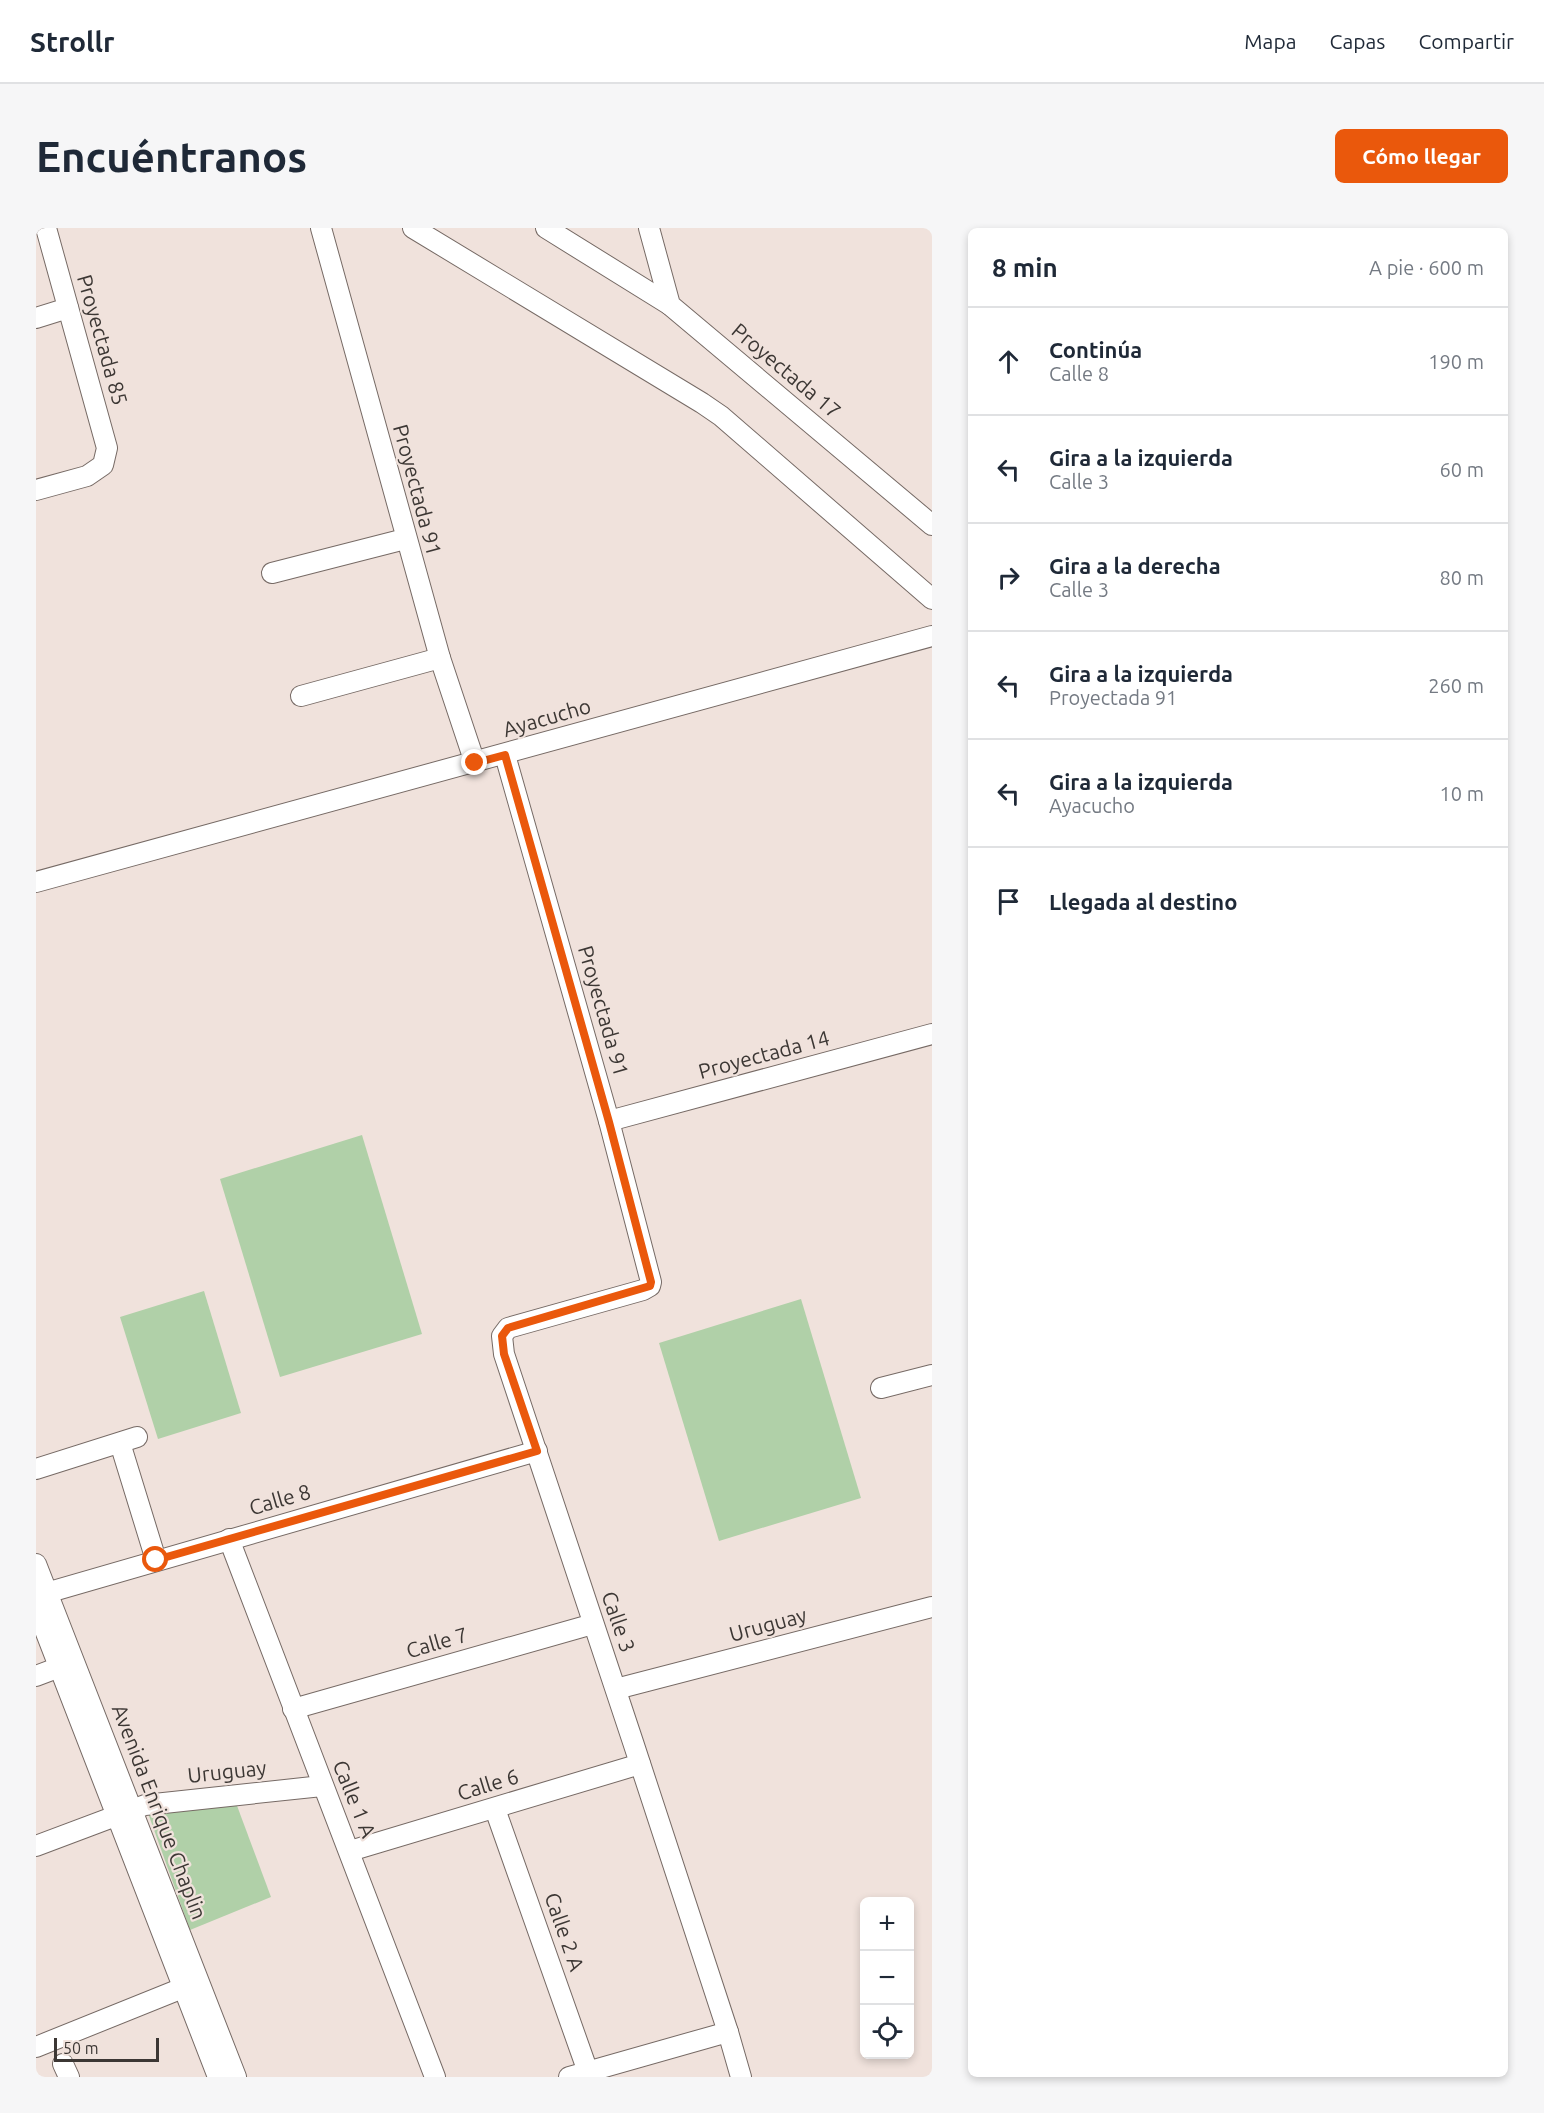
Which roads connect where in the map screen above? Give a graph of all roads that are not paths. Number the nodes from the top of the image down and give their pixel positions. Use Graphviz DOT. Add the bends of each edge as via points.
graph roads {
  1 [pos="46,228"];
  2 [pos="321,228"];
  3 [pos="413,228"];
  4 [pos="546,228"];
  5 [pos="649,228"];
  6 [pos="670,305"];
  7 [pos="68,308"];
  8 [pos="36,318"];
  9 [pos="36,490"];
  10 [pos="932,525"];
  11 [pos="405,538"];
  12 [pos="272,573"];
  13 [pos="932,599"];
  14 [pos="932,636"];
  15 [pos="440,658"];
  16 [pos="301,696"];
  17 [pos="505,755"];
  18 [pos="475,763"];
  19 [pos="36,882"];
  20 [pos="932,1034"];
  21 [pos="609,1122"];
  22 [pos="651,1282"];
  23 [pos="932,1375"];
  24 [pos="881,1388"];
  25 [pos="537,1451"];
  26 [pos="36,1469"];
  27 [pos="229,1539"];
  28 [pos="156,1560"];
  29 [pos="36,1564"];
  30 [pos="40,1598"];
  31 [pos="932,1607"];
  32 [pos="593,1624"];
  33 [pos="67,1664"];
  34 [pos="36,1677"];
  35 [pos="616,1689"];
  36 [pos="293,1709"];
  37 [pos="640,1764"];
  38 [pos="322,1786"];
  39 [pos="495,1809"];
  40 [pos="124,1812"];
  41 [pos="36,1846"];
  42 [pos="350,1851"];
  43 [pos="191,1985"];
  44 [pos="728,2032"];
  45 [pos="36,2047"];
  46 [pos="579,2074"];
  47 [pos="219,2077"];
  48 [pos="236,2077"];
  49 [pos="435,2077"];
  50 [pos="741,2077"];
  1 -- 7 [label="street, Proyectada 85"];
  2 -- 11 [label="street, Proyectada 91"];
  3 -- 13 [label="street" via="702,402"];
  4 -- 6 [label="street, Proyectada 17"];
  5 -- 6 [label="street"];
  6 -- 10 [label="street, Proyectada 17"];
  7 -- 8 [label="street"];
  7 -- 9 [label="street, Proyectada 85" via="107,448 103,465 87,476"];
  11 -- 12 [label="street"];
  11 -- 15 [label="street, Proyectada 91"];
  14 -- 17 [label="street, Ayacucho"];
  15 -- 16 [label="street"];
  15 -- 18 [label="street, Proyectada 91"];
  17 -- 18 [label="street, Ayacucho"];
  17 -- 21 [label="street, Proyectada 91"];
  18 -- 19 [label="street, Ayacucho"];
  20 -- 21 [label="street, Proyectada 14"];
  21 -- 22 [label="street, Proyectada 91"];
  22 -- 25 [label="street, Calle 3" via="644,1290 508,1328 502,1336 504,1354"];
  23 -- 24 [label="street"];
  25 -- 27 [label="street, Calle 8"];
  25 -- 32 [label="street, Calle 3"];
  26 -- 28 [label="street" via="128,1440"];
  27 -- 28 [label="street, Calle 8"];
  27 -- 36 [label="street, Calle 1 A"];
  28 -- 30 [label="street, Calle 8"];
  29 -- 30 [label="street, Avenida Enrique Chaplin"];
  30 -- 33 [label="street, Avenida Enrique Chaplin"];
  31 -- 35 [label="street, Uruguay"];
  32 -- 35 [label="street, Calle 3"];
  32 -- 36 [label="street, Calle 7"];
  33 -- 34 [label="street"];
  33 -- 40 [label="street, Avenida Enrique Chaplin"];
  35 -- 37 [label="street, Calle 3"];
  36 -- 38 [label="street, Calle 1 A"];
  37 -- 39 [label="street, Calle 6"];
  37 -- 44 [label="street, Calle 3"];
  38 -- 40 [label="street, Uruguay" via="145,1805"];
  38 -- 42 [label="street, Calle 1 A"];
  39 -- 42 [label="street, Calle 6"];
  39 -- 46 [label="street, Calle 2 A"];
  40 -- 41 [label="street, Uruguay"];
  40 -- 43 [label="street, Avenida Enrique Chaplin"];
  42 -- 49 [label="street, Calle 1 A"];
  43 -- 45 [label="street"];
  43 -- 47 [label="street, Avenida Enrique Chaplin"];
  43 -- 48 [label="street, Avenida Enrique Chaplin"];
  44 -- 46 [label="street"];
  44 -- 50 [label="street, Calle 3"];
}
